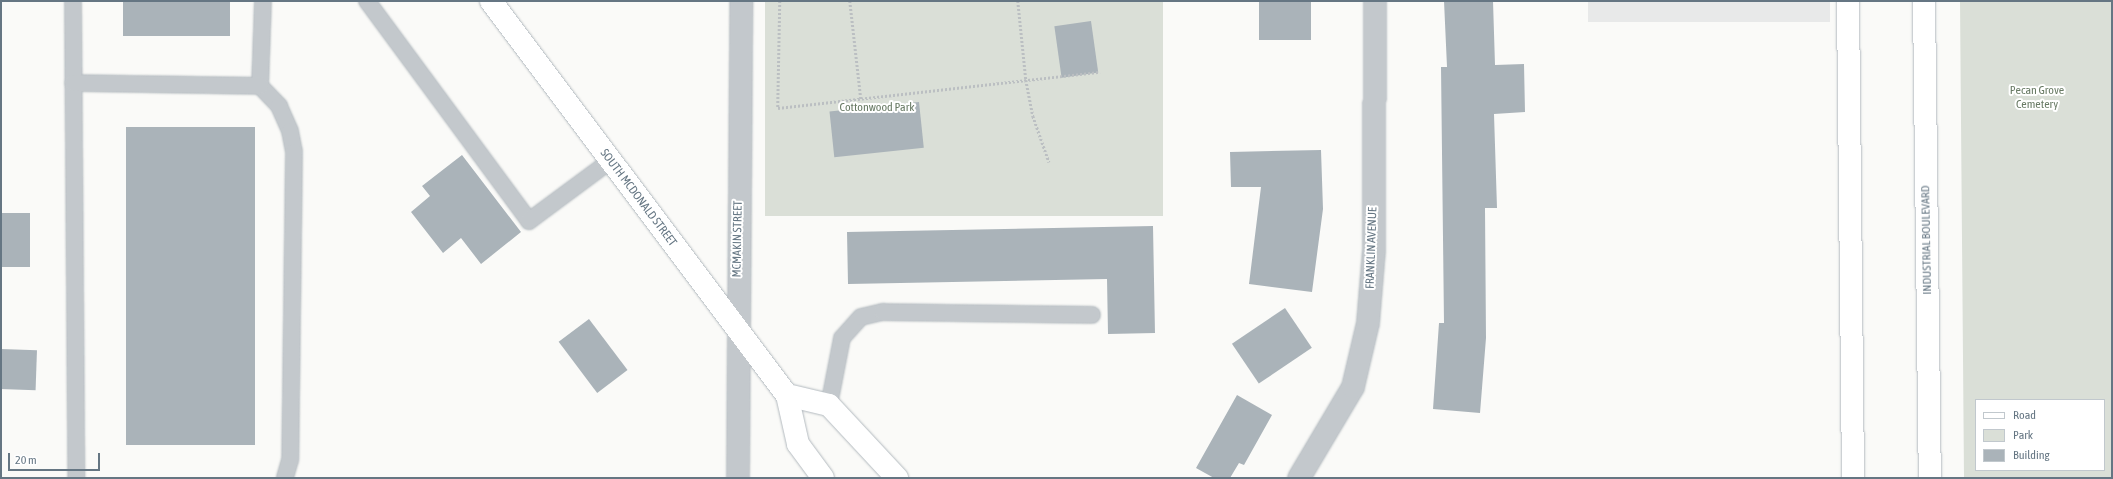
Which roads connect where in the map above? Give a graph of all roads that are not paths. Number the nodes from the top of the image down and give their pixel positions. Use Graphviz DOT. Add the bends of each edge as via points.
graph roads {
  1 [pos="73,1"];
  2 [pos="263,1"];
  3 [pos="367,1"];
  4 [pos="491,1"];
  5 [pos="741,1"];
  6 [pos="1375,1"];
  7 [pos="1848,1"];
  8 [pos="1924,1"];
  9 [pos="73,83"];
  10 [pos="260,86"];
  11 [pos="610,161"];
  12 [pos="1092,315"];
  13 [pos="737,330"];
  14 [pos="787,395"];
  15 [pos="829,405"];
  16 [pos="76,478"];
  17 [pos="285,478"];
  18 [pos="738,478"];
  19 [pos="823,478"];
  20 [pos="897,478"];
  21 [pos="1299,478"];
  22 [pos="1854,478"];
  23 [pos="1930,478"];
  1 -- 9 [label="lane"];
  2 -- 10 [label="lane"];
  3 -- 11 [label="lane" via="529,221"];
  4 -- 11 [label="main road, SOUTH MCDONALD STREET"];
  5 -- 13 [label="street, MCMAKIN STREET"];
  6 -- 21 [label="street, FRANKLIN AVENUE" via="1374,250 1368,323 1353,387"];
  7 -- 22 [label="main road"];
  8 -- 23 [label="main road, INDUSTRIAL BOULEVARD"];
  9 -- 10 [label="lane"];
  9 -- 16 [label="lane"];
  10 -- 17 [label="lane" via="279,106 290,131 294,152 290,460"];
  11 -- 13 [label="main road, SOUTH MCDONALD STREET"];
  12 -- 15 [label="lane" via="883,312 861,317 842,338"];
  13 -- 14 [label="main road, SOUTH MCDONALD STREET"];
  13 -- 18 [label="street, MCMAKIN STREET"];
  14 -- 15 [label="main road"];
  14 -- 19 [label="main road, SOUTH MCDONALD STREET" via="798,444"];
  15 -- 20 [label="main road"];
}
